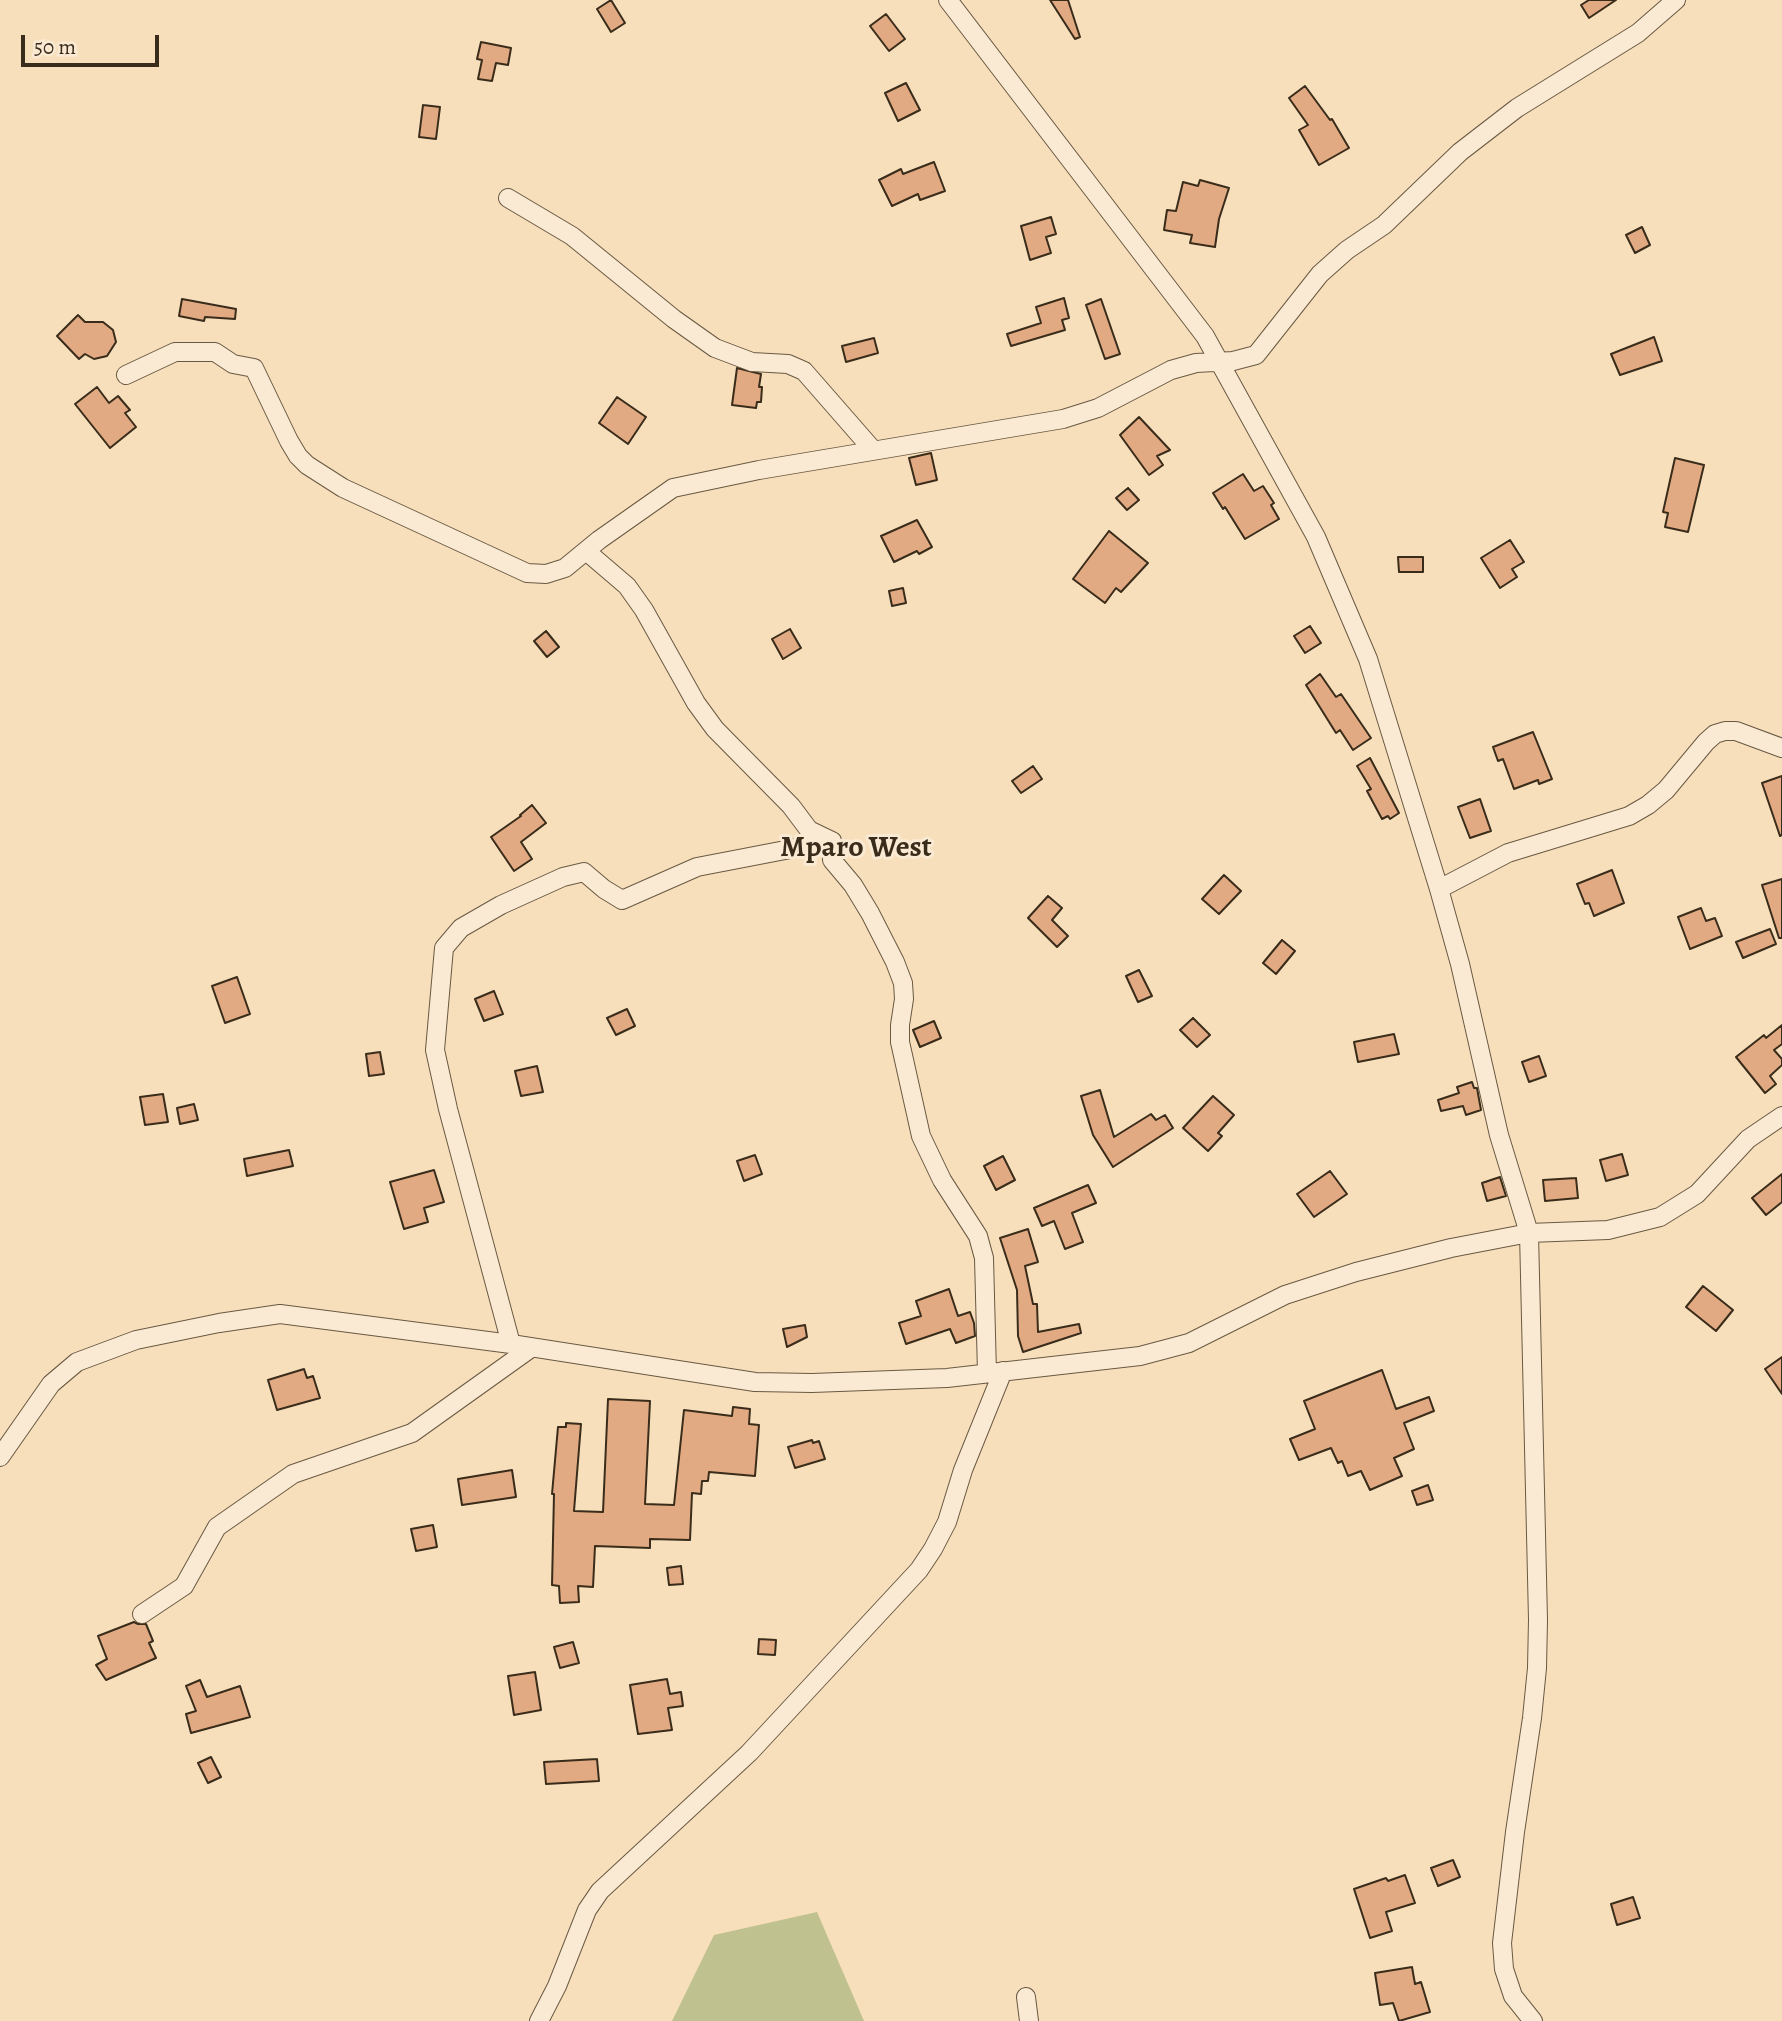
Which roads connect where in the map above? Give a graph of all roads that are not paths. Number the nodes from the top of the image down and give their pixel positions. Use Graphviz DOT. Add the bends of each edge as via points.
graph roads {
  1 [pos="948,0"];
  2 [pos="1676,0"];
  3 [pos="508,198"];
  4 [pos="1218,360"];
  5 [pos="126,375"];
  6 [pos="873,450"];
  7 [pos="586,551"];
  8 [pos="1782,748"];
  9 [pos="832,841"];
  10 [pos="1439,889"];
  11 [pos="1782,1116"];
  12 [pos="1529,1233"];
  13 [pos="511,1345"];
  14 [pos="531,1348"];
  15 [pos="995,1372"];
  16 [pos="0,1457"];
  17 [pos="142,1614"];
  18 [pos="1026,1997"];
  19 [pos="539,2021"];
  20 [pos="1029,2021"];
  21 [pos="1533,2021"];
  1 -- 4 [label="street"];
  2 -- 4 [label="street" via="1630,38 1517,108 1460,152 1384,225 1320,274 1256,355"];
  3 -- 6 [label="street" via="572,236 715,348 752,362 788,364 804,371"];
  4 -- 6 [label="street" via="1171,370 1098,408 1063,419"];
  4 -- 10 [label="street" via="1316,537 1368,659"];
  5 -- 7 [label="street" via="175,352 215,352 254,368 298,456 343,488 527,573 565,568"];
  6 -- 7 [label="street" via="673,488"];
  7 -- 9 [label="street" via="627,586 715,729 809,830"];
  8 -- 10 [label="street" via="1736,731 1715,734 1666,790 1629,816 1500,856"];
  9 -- 13 [label="street" via="697,867 622,900 584,872 563,877 461,928 444,948 435,1049"];
  9 -- 15 [label="street" via="832,859 870,913 902,983 900,1042 921,1136 942,1180 978,1236 986,1271"];
  10 -- 12 [label="street" via="1499,1135"];
  11 -- 12 [label="street" via="1748,1139 1697,1194 1660,1217 1608,1230"];
  12 -- 15 [label="street" via="1356,1272 1285,1295 1166,1351"];
  12 -- 21 [label="street" via="1537,1668 1502,1943 1513,1996"];
  13 -- 14 [label="street"];
  13 -- 16 [label="street" via="280,1314 136,1340 103,1350 64,1372"];
  14 -- 15 [label="street" via="755,1382 947,1378"];
  14 -- 17 [label="street" via="412,1433 293,1474 217,1527 184,1586"];
  15 -- 19 [label="street" via="947,1522 919,1570 749,1753 600,1891 587,1910"];
  18 -- 20 [label="street"];
}
